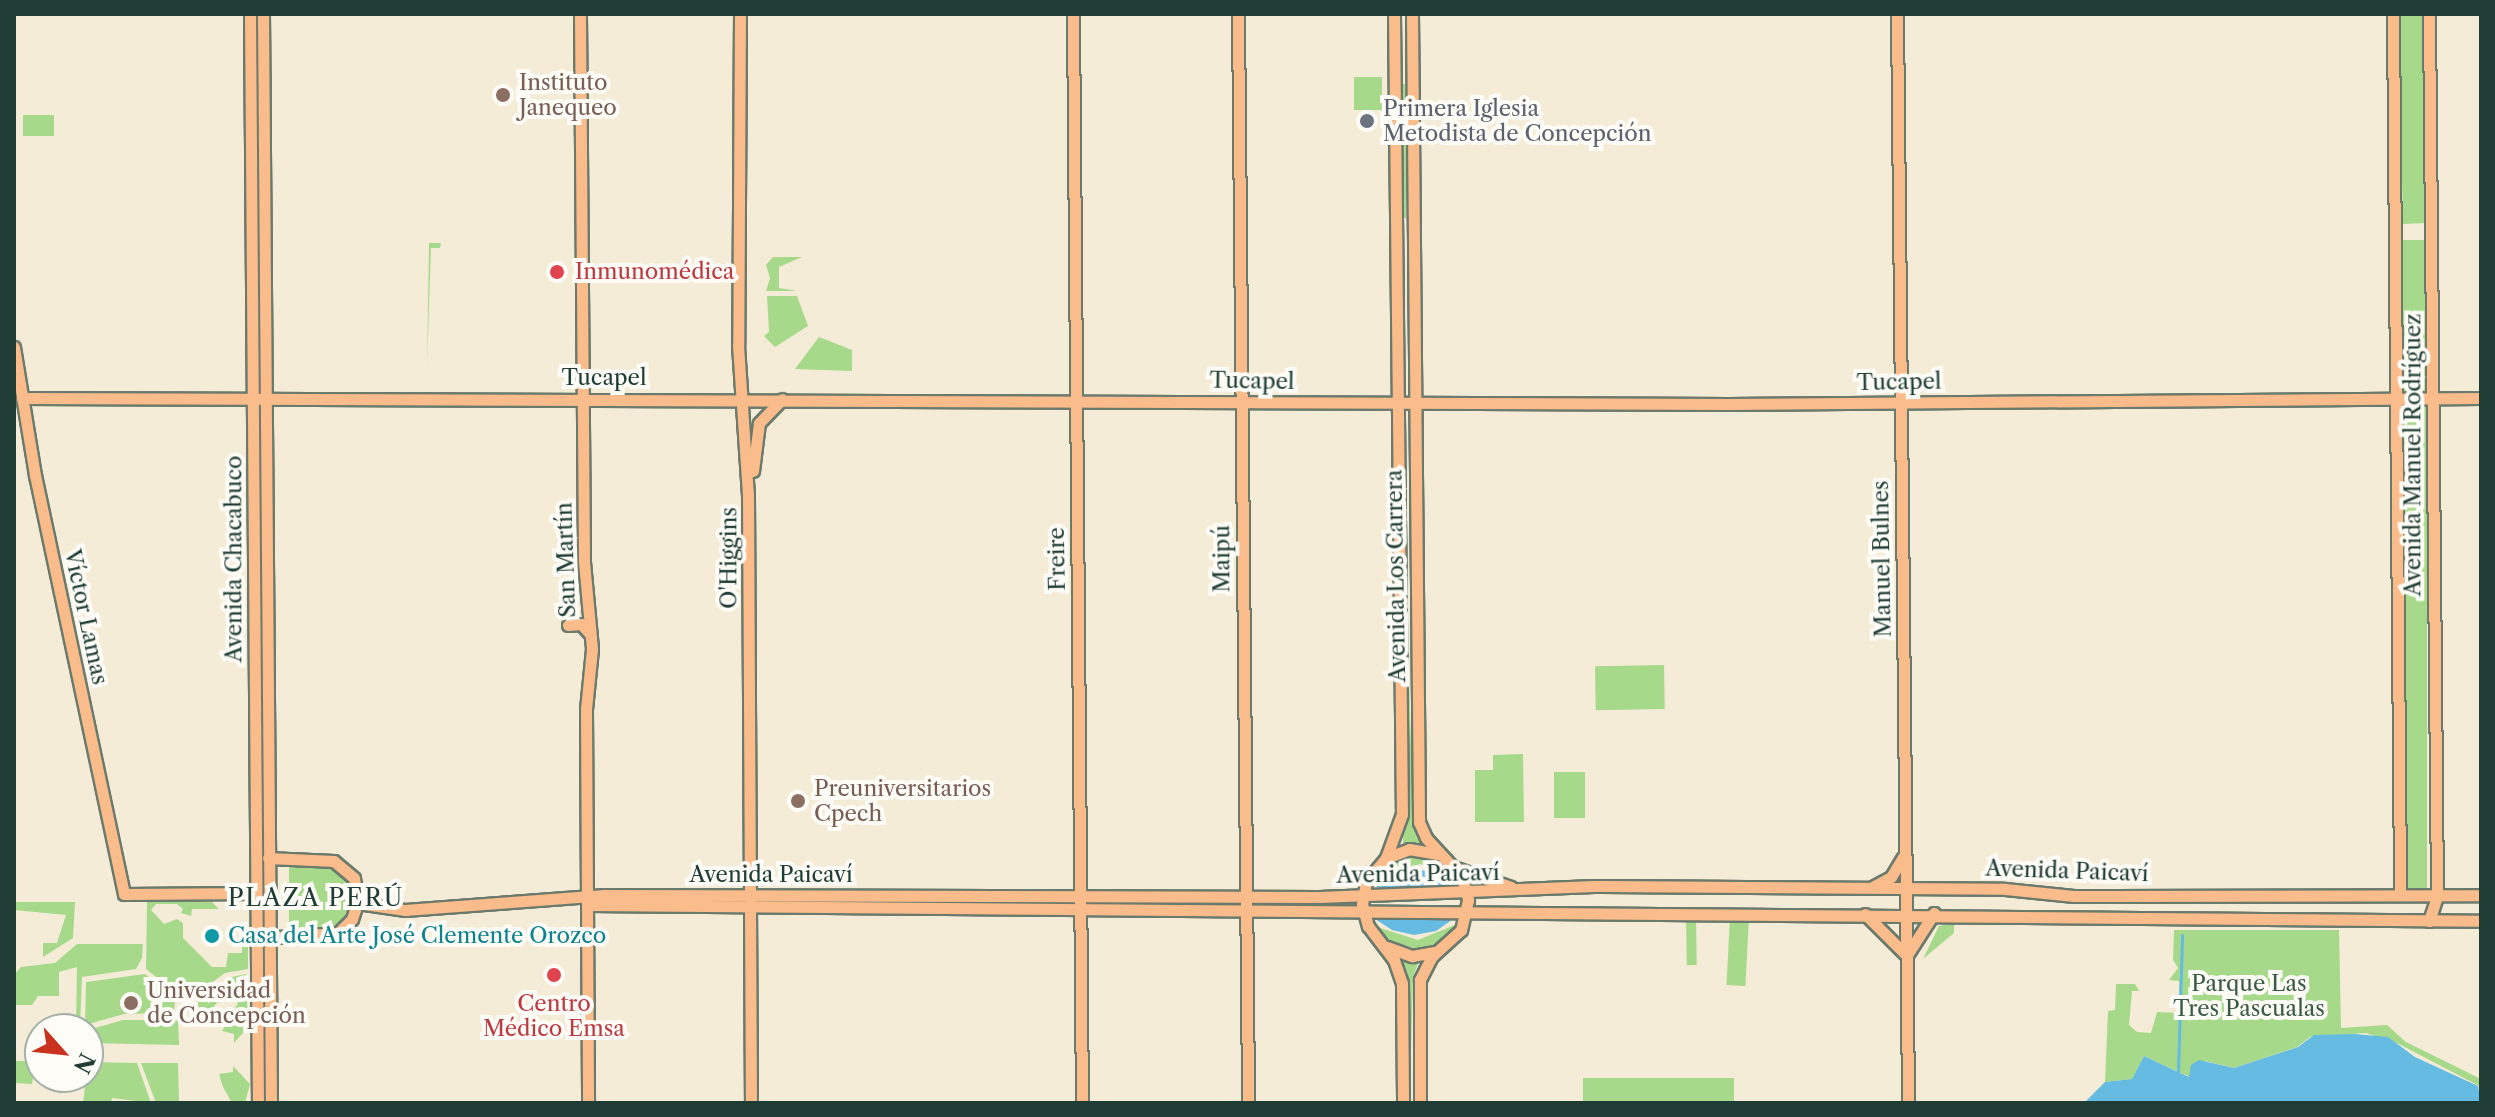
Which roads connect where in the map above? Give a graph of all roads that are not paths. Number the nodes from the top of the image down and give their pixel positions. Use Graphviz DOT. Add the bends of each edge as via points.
graph roads {
  1 [pos="250,14"];
  2 [pos="263,14"];
  3 [pos="580,14"];
  4 [pos="740,14"];
  5 [pos="1073,14"];
  6 [pos="1238,14"];
  7 [pos="1394,14"];
  8 [pos="1412,14"];
  9 [pos="1897,14"];
  10 [pos="2393,14"];
  11 [pos="2429,14"];
  12 [pos="14,347"];
  13 [pos="22,398"];
  14 [pos="260,398"];
  15 [pos="583,398"];
  16 [pos="739,398"];
  17 [pos="783,398"];
  18 [pos="2396,398"];
  19 [pos="2433,398"];
  20 [pos="2481,398"];
  21 [pos="1075,400"];
  22 [pos="1241,401"];
  23 [pos="1901,402"];
  24 [pos="1398,403"];
  25 [pos="1414,403"];
  26 [pos="748,495"];
  27 [pos="568,625"];
  28 [pos="590,634"];
  29 [pos="1906,849"];
  30 [pos="1442,856"];
  31 [pos="268,858"];
  32 [pos="1386,858"];
  33 [pos="1453,865"];
  34 [pos="1540,888"];
  35 [pos="1866,888"];
  36 [pos="1906,889"];
  37 [pos="256,893"];
  38 [pos="1363,894"];
  39 [pos="1468,894"];
  40 [pos="2400,895"];
  41 [pos="2481,895"];
  42 [pos="2437,896"];
  43 [pos="751,900"];
  44 [pos="587,901"];
  45 [pos="1082,901"];
  46 [pos="1246,902"];
  47 [pos="357,903"];
  48 [pos="1362,909"];
  49 [pos="1468,910"];
  50 [pos="1934,913"];
  51 [pos="1865,914"];
  52 [pos="1906,914"];
  53 [pos="2429,921"];
  54 [pos="2481,921"];
  55 [pos="256,938"];
  56 [pos="269,938"];
  57 [pos="1383,945"];
  58 [pos="1442,948"];
  59 [pos="1907,956"];
  60 [pos="258,1103"];
  61 [pos="271,1103"];
  62 [pos="588,1103"];
  63 [pos="751,1103"];
  64 [pos="1082,1103"];
  65 [pos="1248,1103"];
  66 [pos="1403,1103"];
  67 [pos="1420,1103"];
  68 [pos="1908,1103"];
  1 -- 14 [label="main road, Avenida Chacabuco"];
  2 -- 14 [label="main road, Avenida Chacabuco"];
  3 -- 15 [label="main road, San Martín"];
  4 -- 16 [label="main road, O'Higgins"];
  5 -- 21 [label="main road, Freire"];
  6 -- 22 [label="main road, Maipú"];
  7 -- 24 [label="main road, Avenida Los Carrera"];
  8 -- 25 [label="main road, Avenida Los Carrera"];
  9 -- 23 [label="main road, Manuel Bulnes"];
  10 -- 18 [label="main road, Avenida Manuel Rodríguez"];
  11 -- 19 [label="main road, Avenida Manuel Rodríguez"];
  12 -- 13 [label="main road, Víctor Lamas"];
  13 -- 14 [label="main road, Tucapel"];
  13 -- 37 [label="main road, Víctor Lamas" via="124,894"];
  14 -- 15 [label="main road, Tucapel"];
  14 -- 31 [label="main road, Avenida Chacabuco"];
  14 -- 37 [label="main road, Avenida Chacabuco"];
  15 -- 16 [label="main road, Tucapel"];
  15 -- 28 [label="main road, San Martín"];
  16 -- 17 [label="main road, Tucapel"];
  16 -- 26 [label="main road, O'Higgins"];
  17 -- 21 [label="main road, Tucapel"];
  17 -- 26 [label="main road" via="766,413 754,437"];
  18 -- 19 [label="main road, Tucapel"];
  18 -- 23 [label="main road, Tucapel"];
  18 -- 40 [label="main road, Avenida Manuel Rodríguez"];
  19 -- 20 [label="main road, Tucapel"];
  19 -- 42 [label="main road, Avenida Manuel Rodríguez"];
  21 -- 22 [label="main road, Tucapel"];
  21 -- 45 [label="main road, Freire"];
  22 -- 24 [label="main road, Tucapel"];
  22 -- 46 [label="main road, Maipú"];
  23 -- 25 [label="main road, Tucapel"];
  23 -- 29 [label="main road, Manuel Bulnes"];
  24 -- 25 [label="main road, Tucapel"];
  24 -- 32 [label="main road, Avenida Los Carrera" via="1402,814"];
  25 -- 30 [label="main road, Avenida Los Carrera" via="1419,822"];
  26 -- 43 [label="main road, O'Higgins"];
  27 -- 28 [label="main road" via="581,624"];
  28 -- 44 [label="main road, San Martín"];
  29 -- 35 [label="main road" via="1891,877"];
  29 -- 36 [label="main road, Manuel Bulnes"];
  30 -- 32 [label="main road" via="1415,849"];
  30 -- 33 [label="main road, Avenida Los Carrera"];
  31 -- 47 [label="main road" via="334,861 354,878"];
  31 -- 56 [label="main road, Avenida Chacabuco"];
  32 -- 38 [label="main road, Avenida Los Carrera" via="1372,871"];
  33 -- 34 [label="main road" via="1489,883"];
  33 -- 39 [label="main road, Avenida Los Carrera"];
  34 -- 35 [label="main road, Avenida Paicaví"];
  34 -- 39 [label="main road, Avenida Paicaví"];
  35 -- 36 [label="main road, Avenida Paicaví"];
  36 -- 40 [label="main road, Avenida Paicaví" via="2074,896"];
  36 -- 52 [label="main road, Manuel Bulnes"];
  37 -- 55 [label="main road, Avenida Chacabuco"];
  38 -- 39 [label="main road, Avenida Paicaví"];
  38 -- 46 [label="main road, Avenida Paicaví"];
  38 -- 48 [label="main road, Avenida Los Carrera"];
  39 -- 49 [label="main road, Avenida Los Carrera"];
  40 -- 42 [label="main road, Avenida Paicaví"];
  41 -- 42 [label="main road, Avenida Paicaví"];
  42 -- 53 [label="main road, Avenida Manuel Rodríguez"];
  43 -- 44 [label="main road, Avenida Paicaví"];
  43 -- 45 [label="main road, Avenida Paicaví"];
  43 -- 63 [label="main road, O'Higgins"];
  44 -- 47 [label="main road, Avenida Paicaví" via="405,910"];
  44 -- 62 [label="main road, San Martín"];
  45 -- 46 [label="main road, Avenida Paicaví"];
  45 -- 64 [label="main road, Freire"];
  46 -- 48 [label="main road, Avenida Paicaví"];
  46 -- 65 [label="main road, Maipú"];
  47 -- 56 [label="main road" via="349,924 338,933"];
  48 -- 49 [label="main road, Avenida Paicaví"];
  48 -- 57 [label="main road"];
  49 -- 51 [label="main road, Avenida Paicaví"];
  49 -- 58 [label="main road" via="1461,930"];
  50 -- 52 [label="main road, Avenida Paicaví"];
  50 -- 53 [label="main road, Avenida Paicaví" via="2207,922"];
  50 -- 59 [label="main road"];
  51 -- 52 [label="main road, Avenida Paicaví"];
  51 -- 59 [label="main road"];
  52 -- 59 [label="main road, Manuel Bulnes"];
  53 -- 54 [label="main road, Avenida Paicaví"];
  55 -- 56 [label="main road"];
  55 -- 60 [label="main road, Avenida Chacabuco"];
  56 -- 61 [label="main road, Avenida Chacabuco"];
  57 -- 58 [label="main road" via="1412,956"];
  57 -- 66 [label="main road" via="1399,969 1403,990"];
  58 -- 67 [label="main road" via="1428,962 1419,986"];
  59 -- 68 [label="main road, Manuel Bulnes"];
}
